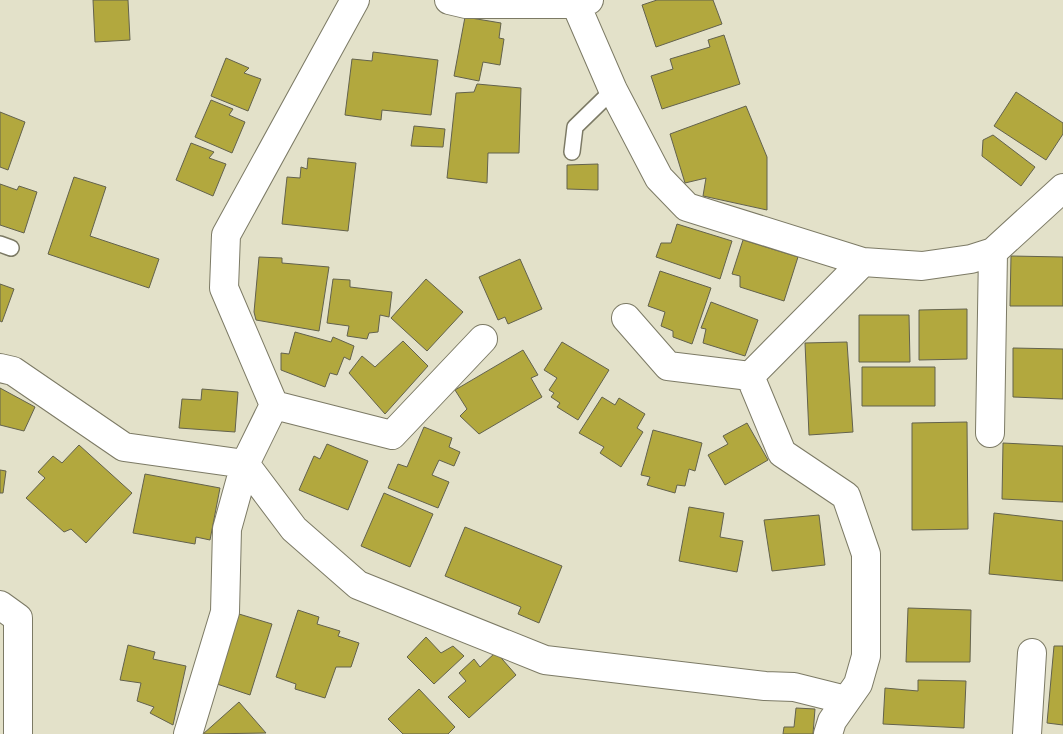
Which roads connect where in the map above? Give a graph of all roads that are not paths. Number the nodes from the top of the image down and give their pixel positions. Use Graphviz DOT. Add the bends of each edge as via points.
graph roads {
  1 [pos="355,0"];
  2 [pos="449,0"];
  3 [pos="579,1"];
  4 [pos="613,90"];
  5 [pos="572,152"];
  6 [pos="1063,188"];
  7 [pos="994,252"];
  8 [pos="864,262"];
  9 [pos="626,318"];
  10 [pos="483,339"];
  11 [pos="0,368"];
  12 [pos="750,376"];
  13 [pos="274,405"];
  14 [pos="990,433"];
  15 [pos="245,464"];
  16 [pos="0,605"];
  17 [pos="1032,653"];
  18 [pos="846,700"];
  19 [pos="18,734"];
  20 [pos="188,734"];
  21 [pos="828,734"];
  22 [pos="1027,734"];
  1 -- 13 [label="street" via="226,235 224,288"];
  2 -- 3 [label="street" via="466,4"];
  3 -- 4 [label="street"];
  4 -- 5 [label="lane" via="575,127"];
  4 -- 8 [label="street" via="659,178 687,207"];
  6 -- 7 [label="street"];
  7 -- 8 [label="street" via="922,266"];
  7 -- 14 [label="street"];
  8 -- 12 [label="street"];
  9 -- 12 [label="street" via="668,366"];
  10 -- 13 [label="street" via="392,435"];
  11 -- 15 [label="street" via="13,371 124,447"];
  12 -- 18 [label="street" via="782,453 846,496 866,554 866,656 858,684"];
  13 -- 15 [label="street"];
  15 -- 18 [label="street" via="294,529 358,585 545,660 794,688"];
  15 -- 20 [label="street" via="227,529 225,612"];
  16 -- 19 [label="street" via="18,618"];
  17 -- 22 [label="street"];
  18 -- 21 [label="street" via="832,721"];
}
